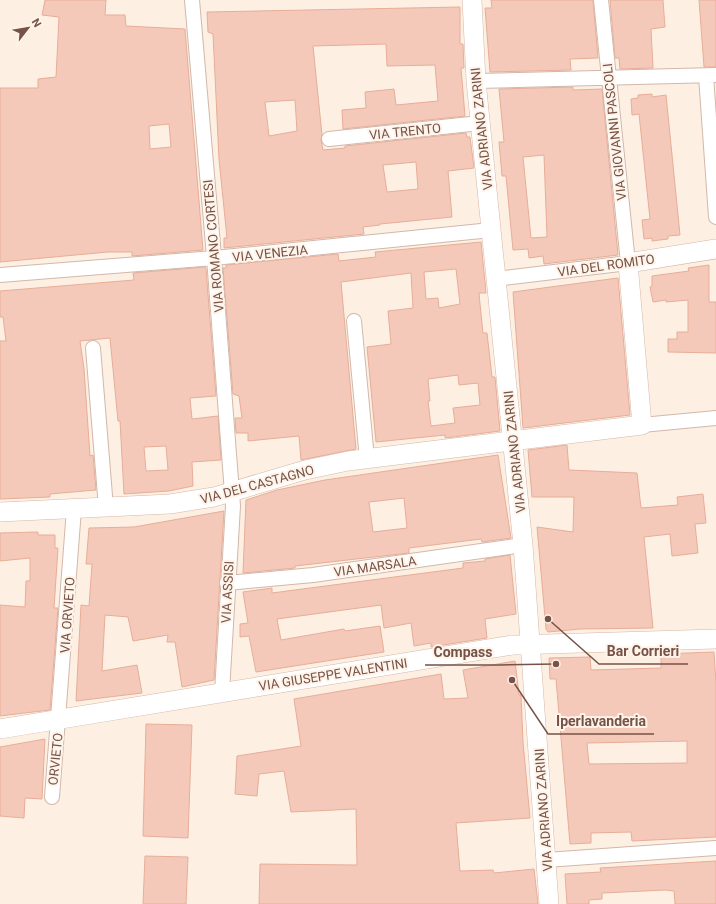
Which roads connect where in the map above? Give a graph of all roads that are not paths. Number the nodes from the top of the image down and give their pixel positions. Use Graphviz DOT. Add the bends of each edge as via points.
graph roads {
  1 [pos="192,0"];
  2 [pos="472,0"];
  3 [pos="601,0"];
  4 [pos="711,76"];
  5 [pos="609,79"];
  6 [pos="476,81"];
  7 [pos="480,123"];
  8 [pos="330,139"];
  9 [pos="716,217"];
  10 [pos="491,230"];
  11 [pos="716,249"];
  12 [pos="214,258"];
  13 [pos="628,263"];
  14 [pos="0,275"];
  15 [pos="496,279"];
  16 [pos="354,321"];
  17 [pos="93,348"];
  18 [pos="716,418"];
  19 [pos="642,425"];
  20 [pos="513,440"];
  21 [pos="367,459"];
  22 [pos="232,492"];
  23 [pos="106,508"];
  24 [pos="74,509"];
  25 [pos="0,512"];
  26 [pos="523,545"];
  27 [pos="228,583"];
  28 [pos="716,639"];
  29 [pos="531,643"];
  30 [pos="222,692"];
  31 [pos="59,720"];
  32 [pos="0,729"];
  33 [pos="52,797"];
  34 [pos="716,848"];
  35 [pos="546,860"];
  36 [pos="549,904"];
  1 -- 12 [label="street, VIA ROMANO CORTESI"];
  2 -- 6 [label="street, VIA ADRIANO ZARINI"];
  3 -- 5 [label="street, VIA GIOVANNI PASCOLI"];
  4 -- 5 [label="street"];
  4 -- 9 [label="street"];
  5 -- 6 [label="street"];
  5 -- 13 [label="street, VIA GIOVANNI PASCOLI"];
  6 -- 7 [label="street, VIA ADRIANO ZARINI"];
  7 -- 8 [label="street, VIA TRENTO"];
  7 -- 10 [label="street, VIA ADRIANO ZARINI"];
  10 -- 12 [label="street, VIA VENEZIA"];
  10 -- 15 [label="street, VIA ADRIANO ZARINI"];
  11 -- 13 [label="street, VIA DEL ROMITO"];
  12 -- 14 [label="street, VIA VENEZIA"];
  12 -- 22 [label="street, VIA ROMANO CORTESI"];
  13 -- 15 [label="street, VIA DEL ROMITO"];
  13 -- 19 [label="street"];
  15 -- 20 [label="street, VIA ADRIANO ZARINI"];
  16 -- 21 [label="street"];
  17 -- 23 [label="street"];
  18 -- 19 [label="street"];
  19 -- 20 [label="street, VIA DEL CASTAGNO"];
  20 -- 21 [label="street, VIA DEL CASTAGNO"];
  20 -- 26 [label="street, VIA ADRIANO ZARINI"];
  21 -- 22 [label="street, VIA DEL CASTAGNO" via="305,470"];
  22 -- 23 [label="street, VIA DEL CASTAGNO" via="170,504"];
  22 -- 27 [label="street, VIA ASSISI"];
  23 -- 24 [label="street, VIA DEL CASTAGNO"];
  24 -- 25 [label="street, VIA DEL CASTAGNO"];
  24 -- 31 [label="street, VIA ORVIETO"];
  26 -- 27 [label="street, VIA MARSALA" via="313,575"];
  26 -- 29 [label="street, VIA ADRIANO ZARINI"];
  27 -- 30 [label="street, VIA ASSISI"];
  28 -- 29 [label="street, VIA GIUSEPPE VALENTINI"];
  29 -- 30 [label="street, VIA GIUSEPPE VALENTINI"];
  29 -- 35 [label="street, VIA ADRIANO ZARINI"];
  30 -- 31 [label="street, VIA GIUSEPPE VALENTINI"];
  31 -- 32 [label="street, VIA GIUSEPPE VALENTINI"];
  31 -- 33 [label="street, ORVIETO"];
  34 -- 35 [label="street"];
  35 -- 36 [label="street, VIA ADRIANO ZARINI"];
}
